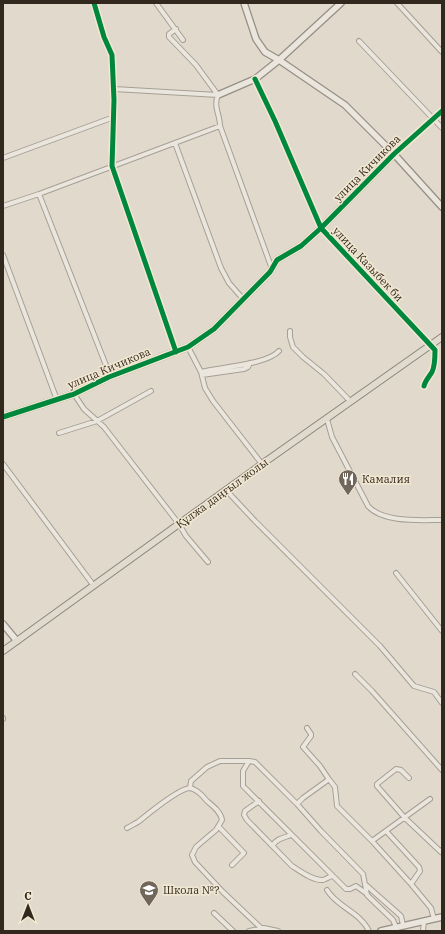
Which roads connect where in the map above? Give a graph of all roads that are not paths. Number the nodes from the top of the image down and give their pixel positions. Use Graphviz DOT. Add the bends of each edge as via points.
graph roads {
  1 [pos="94,3"];
  2 [pos="156,3"];
  3 [pos="244,3"];
  4 [pos="341,3"];
  5 [pos="397,3"];
  6 [pos="176,29"];
  7 [pos="183,40"];
  8 [pos="359,42"];
  9 [pos="442,52"];
  10 [pos="280,60"];
  11 [pos="255,79"];
  12 [pos="114,89"];
  13 [pos="218,95"];
  14 [pos="442,111"];
  15 [pos="114,117"];
  16 [pos="433,119"];
  17 [pos="220,126"];
  18 [pos="442,128"];
  19 [pos="175,143"];
  20 [pos="394,154"];
  21 [pos="3,158"];
  22 [pos="112,166"];
  23 [pos="39,194"];
  24 [pos="3,206"];
  25 [pos="442,207"];
  26 [pos="321,228"];
  27 [pos="3,255"];
  28 [pos="272,269"];
  29 [pos="244,300"];
  30 [pos="290,331"];
  31 [pos="442,337"];
  32 [pos="431,345"];
  33 [pos="188,347"];
  34 [pos="279,351"];
  35 [pos="176,352"];
  36 [pos="201,374"];
  37 [pos="109,377"];
  38 [pos="424,386"];
  39 [pos="151,391"];
  40 [pos="74,394"];
  41 [pos="57,400"];
  42 [pos="351,402"];
  43 [pos="3,417"];
  44 [pos="327,419"];
  45 [pos="97,421"];
  46 [pos="60,433"];
  47 [pos="3,464"];
  48 [pos="262,464"];
  49 [pos="226,490"];
  50 [pos="442,520"];
  51 [pos="180,524"];
  52 [pos="208,562"];
  53 [pos="396,573"];
  54 [pos="94,586"];
  55 [pos="3,624"];
  56 [pos="442,631"];
  57 [pos="17,641"];
  58 [pos="3,651"];
  59 [pos="355,674"];
  60 [pos="442,703"];
  61 [pos="307,728"];
  62 [pos="249,761"];
  63 [pos="442,770"];
  64 [pos="328,778"];
  65 [pos="409,778"];
  66 [pos="190,788"];
  67 [pos="430,799"];
  68 [pos="259,801"];
  69 [pos="297,804"];
  70 [pos="405,818"];
  71 [pos="219,827"];
  72 [pos="127,828"];
  73 [pos="386,831"];
  74 [pos="292,835"];
  75 [pos="372,841"];
  76 [pos="273,845"];
  77 [pos="442,850"];
  78 [pos="232,865"];
  79 [pos="332,876"];
  80 [pos="365,884"];
  81 [pos="411,884"];
  82 [pos="327,890"];
  83 [pos="367,895"];
  84 [pos="214,913"];
  85 [pos="442,918"];
  86 [pos="434,919"];
  87 [pos="424,921"];
  88 [pos="404,925"];
  89 [pos="396,927"];
  90 [pos="261,928"];
  91 [pos="233,931"];
  92 [pos="249,931"];
  93 [pos="278,931"];
  94 [pos="369,931"];
  95 [pos="381,931"];
  96 [pos="424,931"];
  1 -- 12 [label="street" via="112,55"];
  2 -- 6 [label="street"];
  3 -- 10 [label="street" via="256,38 265,52"];
  4 -- 10 [label="street"];
  5 -- 9 [label="street"];
  6 -- 7 [label="street"];
  6 -- 13 [label="street" via="168,36 170,40 196,65"];
  8 -- 16 [label="street"];
  10 -- 11 [label="street"];
  10 -- 20 [label="street" via="345,105"];
  11 -- 13 [label="street"];
  11 -- 26 [label="street, улица Казыбек би" via="276,121"];
  12 -- 13 [label="street"];
  12 -- 15 [label="street"];
  13 -- 17 [label="street" via="215,104"];
  14 -- 16 [label="street, улица Кичикова"];
  15 -- 21 [label="street"];
  15 -- 22 [label="street"];
  16 -- 18 [label="street"];
  16 -- 20 [label="street, улица Кичикова"];
  17 -- 19 [label="street"];
  17 -- 28 [label="street"];
  19 -- 22 [label="street"];
  19 -- 29 [label="street" via="221,268 229,283"];
  20 -- 25 [label="street"];
  20 -- 26 [label="street, улица Кичикова"];
  22 -- 23 [label="street"];
  22 -- 35 [label="street"];
  23 -- 24 [label="street"];
  23 -- 37 [label="street"];
  26 -- 28 [label="street, улица Кичикова" via="301,246 277,260"];
  26 -- 32 [label="street, улица Казыбек би"];
  27 -- 41 [label="street"];
  28 -- 29 [label="street, улица Кичикова"];
  29 -- 33 [label="street, улица Кичикова" via="214,329"];
  30 -- 42 [label="street" via="293,347 329,378"];
  31 -- 32 [label="main road, Құлжа даңғыл жолы"];
  32 -- 38 [label="street" via="435,350 435,362"];
  32 -- 42 [label="main road, Құлжа даңғыл жолы"];
  33 -- 35 [label="street, улица Кичикова"];
  33 -- 36 [label="street"];
  34 -- 36 [label="street" via="250,363"];
  35 -- 37 [label="street, улица Кичикова"];
  36 -- 48 [label="street" via="205,388 213,401"];
  37 -- 40 [label="street, улица Кичикова"];
  39 -- 45 [label="street"];
  40 -- 41 [label="street, улица Кичикова"];
  40 -- 45 [label="street" via="84,409"];
  41 -- 43 [label="street, улица Кичикова"];
  42 -- 44 [label="main road, Құлжа даңғыл жолы"];
  44 -- 48 [label="main road, Құлжа даңғыл жолы"];
  44 -- 50 [label="street" via="332,437 372,510 384,516 409,520"];
  45 -- 46 [label="street"];
  45 -- 51 [label="street"];
  47 -- 54 [label="street"];
  48 -- 49 [label="main road, Құлжа даңғыл жолы"];
  49 -- 51 [label="main road, Құлжа даңғыл жолы"];
  49 -- 60 [label="street" via="380,646 414,686 434,692"];
  51 -- 52 [label="street" via="186,536"];
  51 -- 54 [label="main road, Құлжа даңғыл жолы"];
  53 -- 56 [label="street"];
  54 -- 57 [label="main road, Құлжа даңғыл жолы"];
  55 -- 57 [label="street"];
  57 -- 58 [label="main road, Құлжа даңғыл жолы"];
  59 -- 63 [label="street"];
  61 -- 64 [label="street" via="312,736 302,747"];
  62 -- 66 [label="street" via="220,761 196,776 191,781"];
  62 -- 68 [label="street" via="243,771 243,786"];
  62 -- 69 [label="street" via="255,762"];
  64 -- 69 [label="street"];
  64 -- 75 [label="street" via="335,787 337,806"];
  65 -- 70 [label="street" via="401,770 396,769 377,785"];
  66 -- 71 [label="street" via="206,799 221,816"];
  66 -- 72 [label="street" via="174,795"];
  67 -- 70 [label="street"];
  68 -- 74 [label="street"];
  68 -- 76 [label="street" via="245,811 244,815"];
  69 -- 80 [label="street" via="364,874"];
  70 -- 73 [label="street"];
  70 -- 77 [label="street" via="441,852"];
  71 -- 78 [label="street" via="244,853"];
  71 -- 90 [label="street" via="196,847 192,856 223,892"];
  73 -- 75 [label="street"];
  73 -- 81 [label="street" via="419,867 420,871"];
  74 -- 76 [label="street" via="280,838"];
  74 -- 79 [label="street"];
  75 -- 81 [label="street"];
  76 -- 79 [label="street" via="292,866 317,880"];
  79 -- 83 [label="street" via="346,889 356,886"];
  80 -- 83 [label="street"];
  80 -- 88 [label="street" via="401,916"];
  81 -- 86 [label="street" via="431,908"];
  82 -- 94 [label="street" via="364,922"];
  83 -- 89 [label="street" via="393,920"];
  84 -- 91 [label="street"];
  85 -- 86 [label="street"];
  86 -- 87 [label="street"];
  87 -- 88 [label="street"];
  87 -- 96 [label="street"];
  88 -- 89 [label="street"];
  89 -- 95 [label="street"];
  90 -- 92 [label="street"];
  90 -- 93 [label="street"];
}
